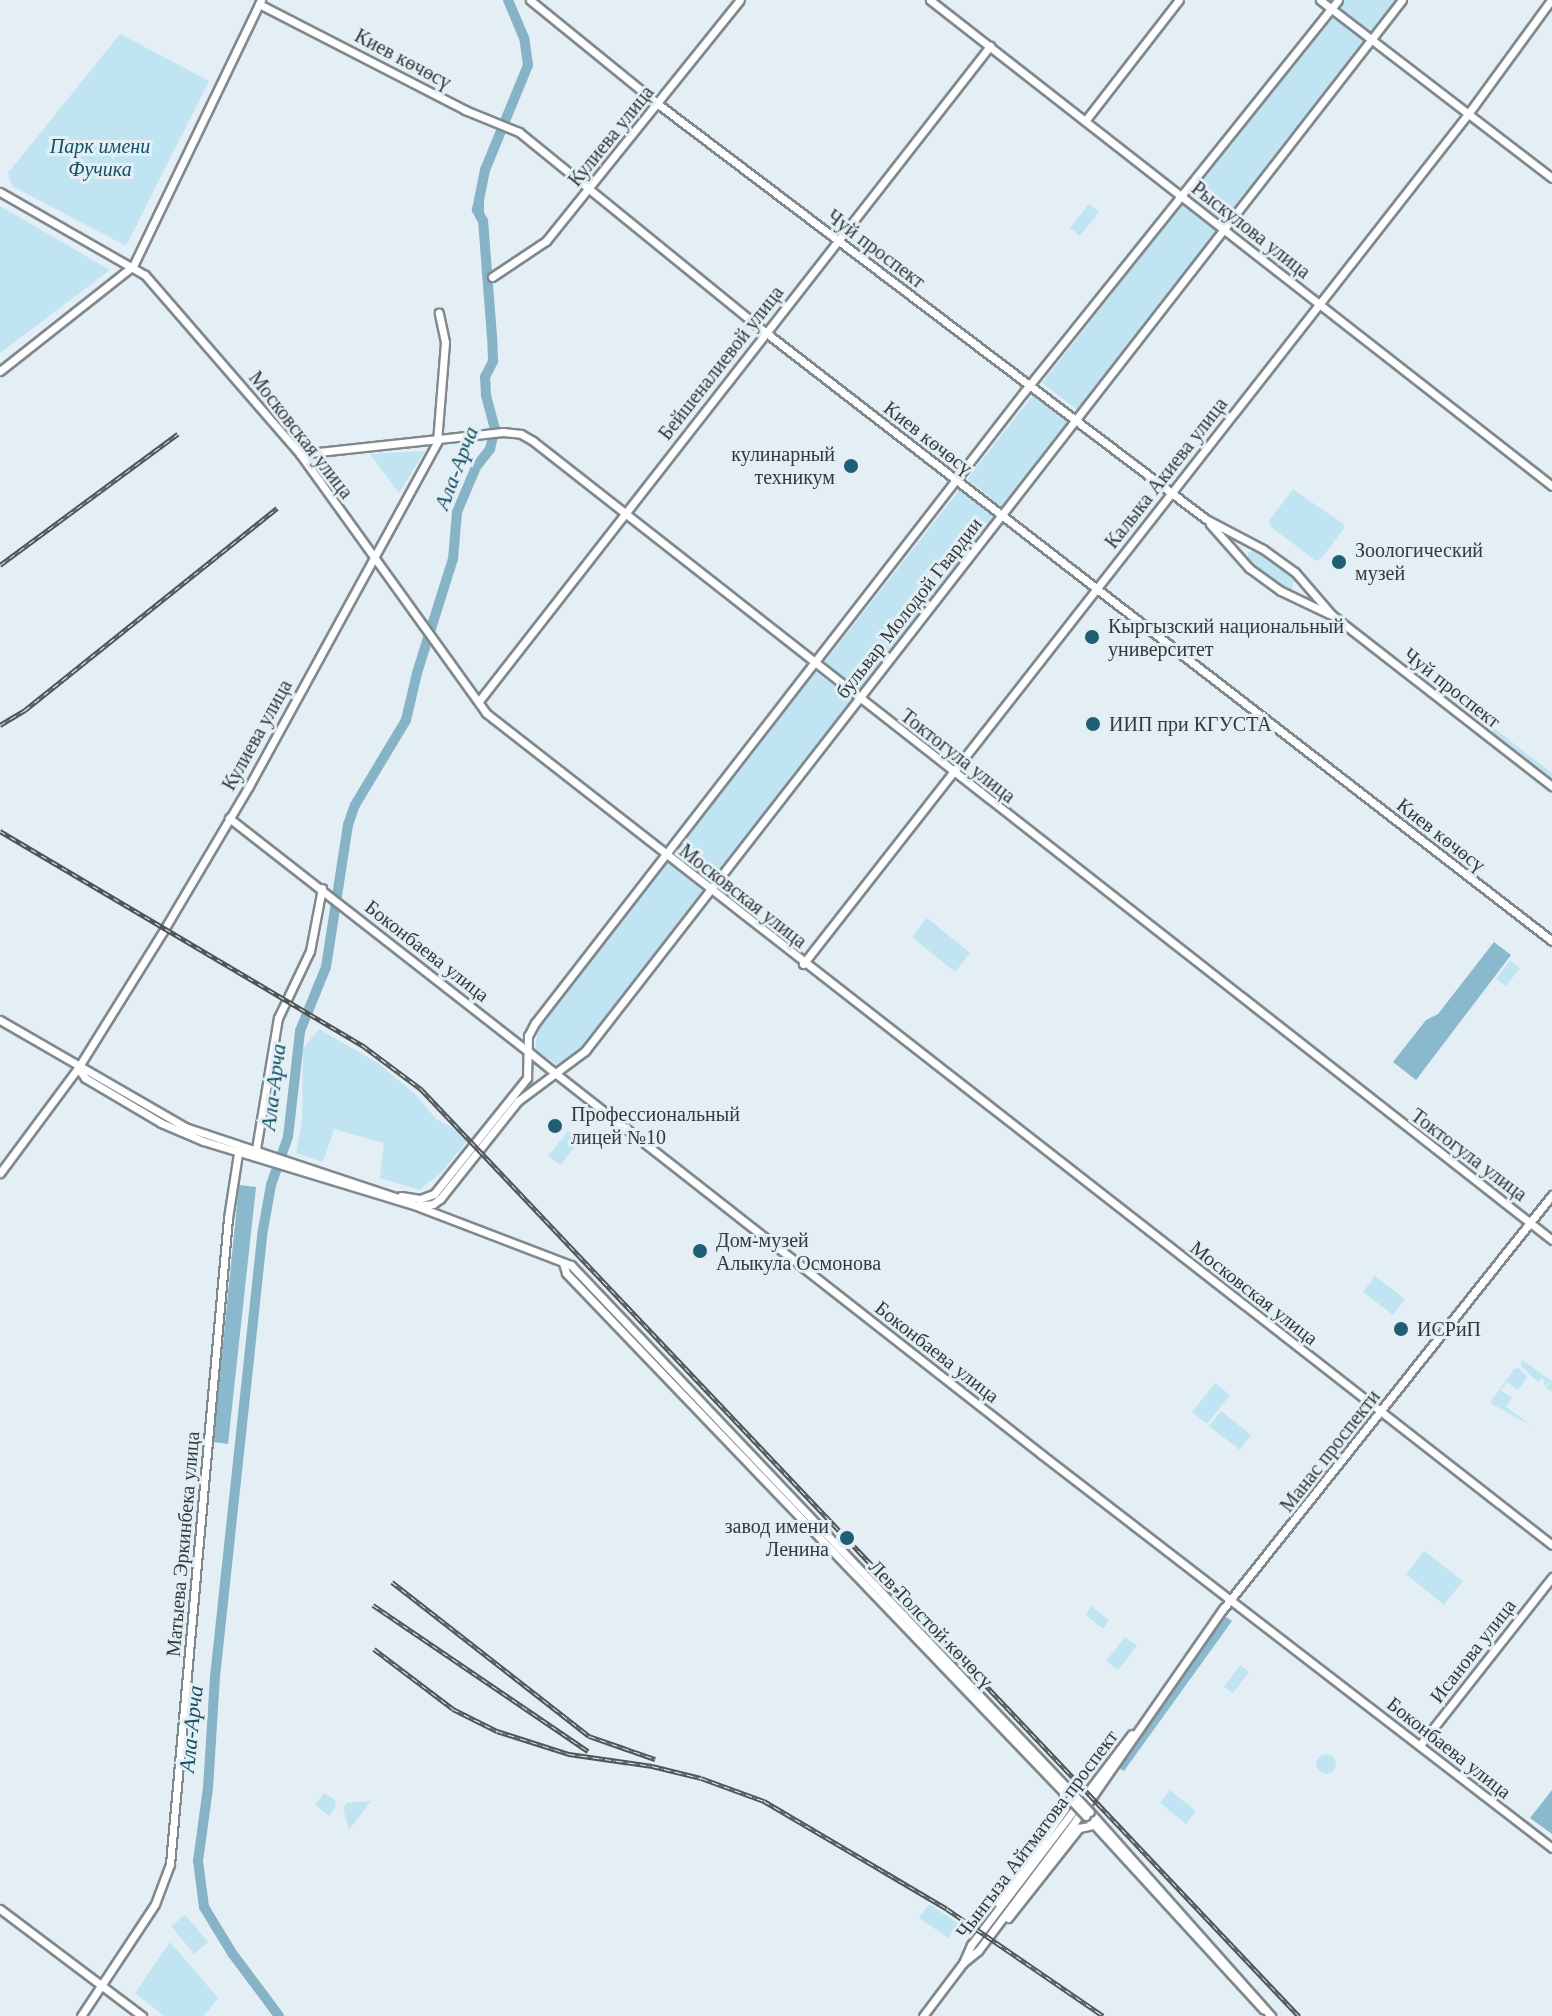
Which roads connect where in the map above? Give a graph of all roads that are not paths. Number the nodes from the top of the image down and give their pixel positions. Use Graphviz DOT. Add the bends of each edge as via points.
graph roads {
  1 [pos="530,0"];
  2 [pos="740,0"];
  3 [pos="930,0"];
  4 [pos="1179,0"];
  5 [pos="1320,0"];
  6 [pos="1338,0"];
  7 [pos="1402,0"];
  8 [pos="1551,0"];
  9 [pos="260,2"];
  10 [pos="1331,8"];
  11 [pos="1373,40"];
  12 [pos="990,46"];
  13 [pos="658,104"];
  14 [pos="1468,114"];
  15 [pos="1085,121"];
  16 [pos="1552,178"];
  17 [pos="588,190"];
  18 [pos="0,192"];
  19 [pos="1180,194"];
  20 [pos="1224,229"];
  21 [pos="837,239"];
  22 [pos="133,266"];
  23 [pos="492,277"];
  24 [pos="1320,304"];
  25 [pos="439,313"];
  26 [pos="765,332"];
  27 [pos="0,371"];
  28 [pos="1030,384"];
  29 [pos="1076,420"];
  30 [pos="437,442"];
  31 [pos="300,454"];
  32 [pos="957,480"];
  33 [pos="1552,486"];
  34 [pos="1171,492"];
  35 [pos="624,513"];
  36 [pos="1003,515"];
  37 [pos="1206,519"];
  38 [pos="373,555"];
  39 [pos="1097,588"];
  40 [pos="1332,615"];
  41 [pos="814,663"];
  42 [pos="858,698"];
  43 [pos="479,701"];
  44 [pos="954,773"];
  45 [pos="1552,786"];
  46 [pos="229,818"];
  47 [pos="666,855"];
  48 [pos="324,890"];
  49 [pos="710,890"];
  50 [pos="1552,941"];
  51 [pos="803,964"];
  52 [pos="0,1020"];
  53 [pos="529,1052"];
  54 [pos="78,1068"];
  55 [pos="555,1073"];
  56 [pos="238,1150"];
  57 [pos="255,1154"];
  58 [pos="292,1166"];
  59 [pos="0,1173"];
  60 [pos="1552,1195"];
  61 [pos="397,1196"];
  62 [pos="436,1199"];
  63 [pos="417,1206"];
  64 [pos="446,1218"];
  65 [pos="1530,1222"];
  66 [pos="1552,1240"];
  67 [pos="563,1263"];
  68 [pos="1381,1412"];
  69 [pos="1552,1545"];
  70 [pos="1552,1577"];
  71 [pos="1230,1600"];
  72 [pos="1137,1729"];
  73 [pos="1420,1745"];
  74 [pos="1062,1791"];
  75 [pos="1072,1797"];
  76 [pos="1088,1814"];
  77 [pos="1093,1825"];
  78 [pos="1552,1848"];
  79 [pos="0,1909"];
  80 [pos="990,1927"];
  81 [pos="102,1987"];
  82 [pos="1271,2015"];
  83 [pos="81,2016"];
  84 [pos="142,2016"];
  85 [pos="923,2016"];
  1 -- 13 [label="main road, Чуй проспект"];
  2 -- 13 [label="main road, Кулиева улица"];
  3 -- 12 [label="main road, Рыскулова улица"];
  4 -- 15 [label="main road"];
  5 -- 10 [label="main road"];
  6 -- 10 [label="main road, бульвар Молодой Гвардии"];
  7 -- 11 [label="main road, бульвар Молодой Гвардии"];
  8 -- 14 [label="main road, Калыка Акиева улица"];
  9 -- 17 [label="main road, Киев көчөсү" via="511,129"];
  9 -- 22 [label="main road"];
  10 -- 11 [label="main road"];
  10 -- 19 [label="main road, бульвар Молодой Гвардии"];
  11 -- 14 [label="main road"];
  11 -- 20 [label="main road, бульвар Молодой Гвардии"];
  12 -- 15 [label="main road, Рыскулова улица"];
  12 -- 21 [label="main road, Бейшеналиевой улица"];
  13 -- 17 [label="main road, Кулиева улица"];
  13 -- 21 [label="main road, Чуй проспект"];
  14 -- 16 [label="main road"];
  14 -- 24 [label="main road, Калыка Акиева улица"];
  15 -- 19 [label="main road, Рыскулова улица"];
  17 -- 23 [label="main road, Кулиева улица" via="546,241"];
  17 -- 26 [label="main road, Киев көчөсү"];
  18 -- 22 [label="main road, Московская улица"];
  19 -- 20 [label="main road, Рыскулова улица"];
  19 -- 28 [label="main road, бульвар Молодой Гвардии"];
  20 -- 24 [label="main road, Рыскулова улица"];
  20 -- 29 [label="main road, бульвар Молодой Гвардии"];
  21 -- 26 [label="main road, Бейшеналиевой улица"];
  21 -- 28 [label="main road, Чуй проспект"];
  22 -- 27 [label="main road"];
  22 -- 31 [label="main road, Московская улица"];
  24 -- 33 [label="main road, Рыскулова улица"];
  24 -- 34 [label="main road, Калыка Акиева улица"];
  25 -- 30 [label="main road" via="445,342"];
  26 -- 32 [label="main road, Киев көчөсү"];
  26 -- 35 [label="main road, Бейшеналиевой улица"];
  28 -- 29 [label="main road, Чуй проспект"];
  28 -- 32 [label="main road, бульвар Молодой Гвардии"];
  29 -- 34 [label="main road, Чуй проспект"];
  29 -- 36 [label="main road, бульвар Молодой Гвардии"];
  30 -- 31 [label="main road, Токтогула улица"];
  30 -- 35 [label="main road, Токтогула улица" via="521,434"];
  30 -- 38 [label="main road, Кулиева улица"];
  31 -- 38 [label="main road, Московская улица"];
  32 -- 36 [label="main road, Киев көчөсү"];
  32 -- 41 [label="main road, бульвар Молодой Гвардии"];
  34 -- 37 [label="main road, Чуй проспект"];
  34 -- 39 [label="main road, Калыка Акиева улица"];
  35 -- 41 [label="main road, Токтогула улица"];
  35 -- 43 [label="main road, Бейшеналиевой улица"];
  36 -- 39 [label="main road, Киев көчөсү"];
  36 -- 42 [label="main road, бульвар Молодой Гвардии"];
  37 -- 40 [label="main road, Чуй проспект" via="1295,572"];
  37 -- 40 [label="main road, Чуй проспект" via="1249,568 1281,591"];
  38 -- 43 [label="main road, Московская улица"];
  38 -- 46 [label="main road, Кулиева улица"];
  39 -- 44 [label="main road, Калыка Акиева улица"];
  39 -- 50 [label="main road, Киев көчөсү"];
  40 -- 45 [label="main road, Чуй проспект"];
  41 -- 42 [label="main road, Токтогула улица"];
  41 -- 47 [label="main road, бульвар Молодой Гвардии"];
  42 -- 44 [label="main road, Токтогула улица"];
  42 -- 49 [label="main road, бульвар Молодой Гвардии"];
  43 -- 47 [label="main road, Московская улица" via="486,713"];
  44 -- 51 [label="main road, Калыка Акиева улица"];
  44 -- 65 [label="main road, Токтогула улица"];
  46 -- 48 [label="main road, Боконбаева улица"];
  46 -- 54 [label="main road, Кулиева улица"];
  47 -- 49 [label="main road, Московская улица"];
  47 -- 53 [label="main road, бульвар Молодой Гвардии" via="535,1023 528,1036"];
  48 -- 53 [label="main road, Боконбаева улица"];
  48 -- 57 [label="main road" via="310,951 278,1018"];
  49 -- 51 [label="main road, Московская улица"];
  49 -- 55 [label="main road, бульвар Молодой Гвардии" via="585,1051"];
  51 -- 68 [label="main road, Московская улица"];
  52 -- 54 [label="main road, Лев Толстой көчөсү"];
  53 -- 55 [label="main road, Боконбаева улица"];
  53 -- 62 [label="main road, бульвар Молодой Гвардии" via="521,1088"];
  54 -- 56 [label="main road, Лев Толстой көчөсү" via="85,1078 169,1127"];
  54 -- 59 [label="main road, Кулиева улица"];
  55 -- 62 [label="main road, бульвар Молодой Гвардии" via="518,1101"];
  55 -- 71 [label="main road, Боконбаева улица"];
  56 -- 57 [label="main road, Лев Толстой көчөсү"];
  56 -- 81 [label="main road, Матыева Эркинбека улица" via="170,1864 155,1904"];
  57 -- 58 [label="main road, Лев Толстой көчөсү"];
  58 -- 61 [label="main road, Лев Толстой көчөсү"];
  58 -- 63 [label="main road, Лев Толстой көчөсү"];
  60 -- 65 [label="main road, Манас проспекти"];
  61 -- 62 [label="main road"];
  61 -- 63 [label="main road, Лев Толстой көчөсү"];
  62 -- 63 [label="main road"];
  62 -- 64 [label="main road"];
  63 -- 64 [label="main road, Лев Толстой көчөсү"];
  64 -- 67 [label="main road, Лев Толстой көчөсү"];
  65 -- 66 [label="main road, Токтогула улица"];
  65 -- 68 [label="main road, Манас проспекти"];
  67 -- 74 [label="main road, Лев Толстой көчөсү" via="566,1273"];
  67 -- 75 [label="main road, Лев Толстой көчөсү" via="580,1273"];
  68 -- 69 [label="main road, Московская улица"];
  68 -- 71 [label="main road, Манас проспекти"];
  70 -- 73 [label="main road, Исанова улица"];
  71 -- 72 [label="main road, Манас проспекти"];
  71 -- 73 [label="main road, Боконбаева улица"];
  72 -- 80 [label="main road, Чынгыза Айтматова проспект"];
  73 -- 78 [label="main road, Боконбаева улица"];
  74 -- 75 [label="main road, Лев Толстой көчөсү"];
  74 -- 80 [label="main road" via="1065,1808 993,1911"];
  75 -- 76 [label="main road, Лев Толстой көчөсү, bridge"];
  76 -- 77 [label="main road, Лев Толстой көчөсү"];
  76 -- 82 [label="main road, Лев Толстой көчөсү"];
  77 -- 80 [label="main road" via="1079,1828 1021,1903"];
  77 -- 82 [label="main road, Лев Толстой көчөсү"];
  79 -- 81 [label="main road"];
  80 -- 85 [label="main road, Чынгыза Айтматова проспект"];
  81 -- 83 [label="main road, Матыева Эркинбека улица"];
  81 -- 84 [label="main road"];
}
